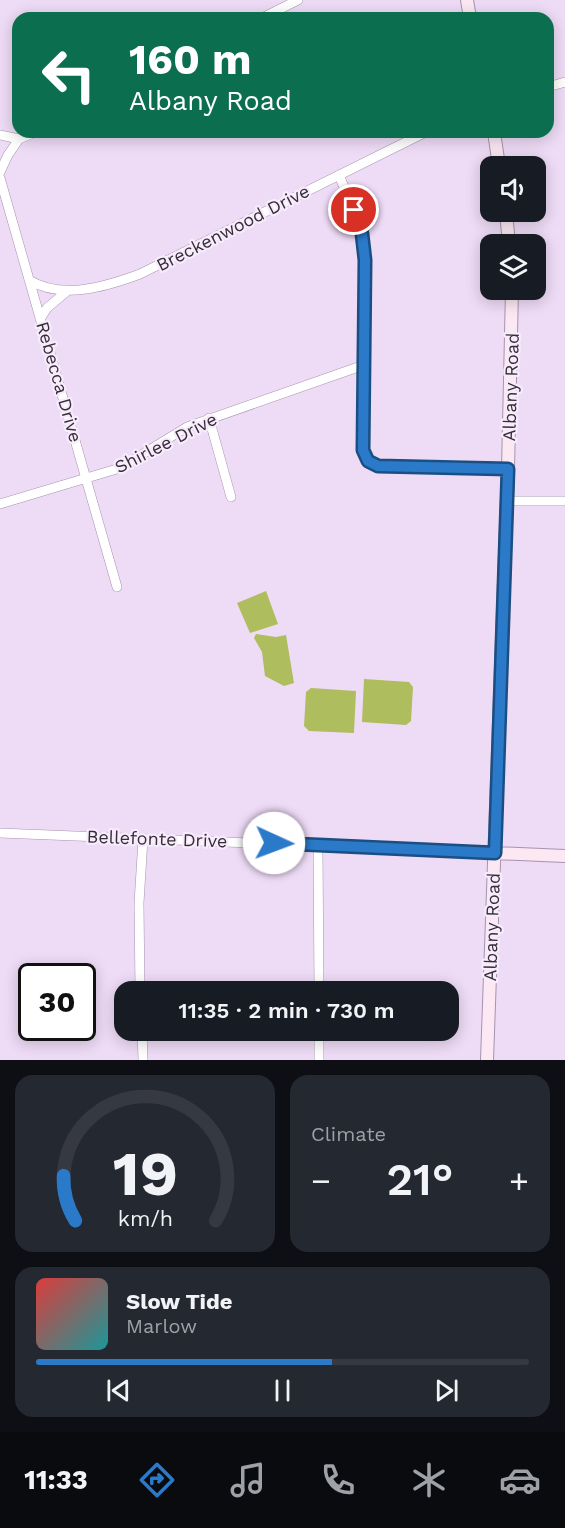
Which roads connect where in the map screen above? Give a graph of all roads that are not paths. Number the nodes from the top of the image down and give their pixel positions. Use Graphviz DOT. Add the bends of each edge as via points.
graph roads {
  1 [pos="298,0"];
  2 [pos="274,12"];
  3 [pos="14,138"];
  4 [pos="414,138"];
  5 [pos="495,138"];
  6 [pos="19,139"];
  7 [pos="498,156"];
  8 [pos="0,172"];
  9 [pos="339,175"];
  10 [pos="0,178"];
  11 [pos="29,280"];
  12 [pos="66,292"];
  13 [pos="512,300"];
  14 [pos="40,318"];
  15 [pos="364,365"];
  16 [pos="209,418"];
  17 [pos="508,469"];
  18 [pos="87,478"];
  19 [pos="231,497"];
  20 [pos="507,501"];
  21 [pos="565,501"];
  22 [pos="0,504"];
  23 [pos="117,587"];
  24 [pos="0,833"];
  25 [pos="142,839"];
  26 [pos="318,845"];
  27 [pos="495,853"];
  28 [pos="565,856"];
  29 [pos="141,981"];
  30 [pos="319,981"];
  31 [pos="142,1041"];
  32 [pos="319,1041"];
  33 [pos="143,1060"];
  34 [pos="319,1060"];
  35 [pos="487,1060"];
  1 -- 2 [label="street"];
  3 -- 6 [label="street"];
  4 -- 9 [label="street, Breckenwood Drive"];
  5 -- 7 [label="street"];
  6 -- 8 [label="street"];
  9 -- 12 [label="street, Breckenwood Drive" via="140,274"];
  9 -- 15 [label="street" via="364,247"];
  10 -- 11 [label="street, Rebecca Drive"];
  11 -- 12 [label="street, Breckenwood Drive"];
  11 -- 14 [label="street, Rebecca Drive"];
  12 -- 14 [label="street"];
  13 -- 17 [label="street, Albany Road"];
  14 -- 18 [label="street, Rebecca Drive"];
  15 -- 16 [label="street, Shirlee Drive"];
  15 -- 17 [label="street" via="363,450 370,463"];
  16 -- 18 [label="street, Shirlee Drive" via="131,462"];
  16 -- 19 [label="street"];
  17 -- 20 [label="street, Albany Road"];
  18 -- 22 [label="street, Shirlee Drive"];
  18 -- 23 [label="street, Rebecca Drive"];
  20 -- 21 [label="street"];
  20 -- 27 [label="street, Albany Road"];
  24 -- 25 [label="street, Bellefonte Drive"];
  25 -- 26 [label="street, Bellefonte Drive"];
  25 -- 29 [label="street"];
  26 -- 27 [label="street, Bellefonte Drive"];
  26 -- 30 [label="street"];
  27 -- 28 [label="street, Bellefonte Drive"];
  27 -- 35 [label="street, Albany Road"];
  31 -- 33 [label="street"];
  32 -- 34 [label="street"];
}
